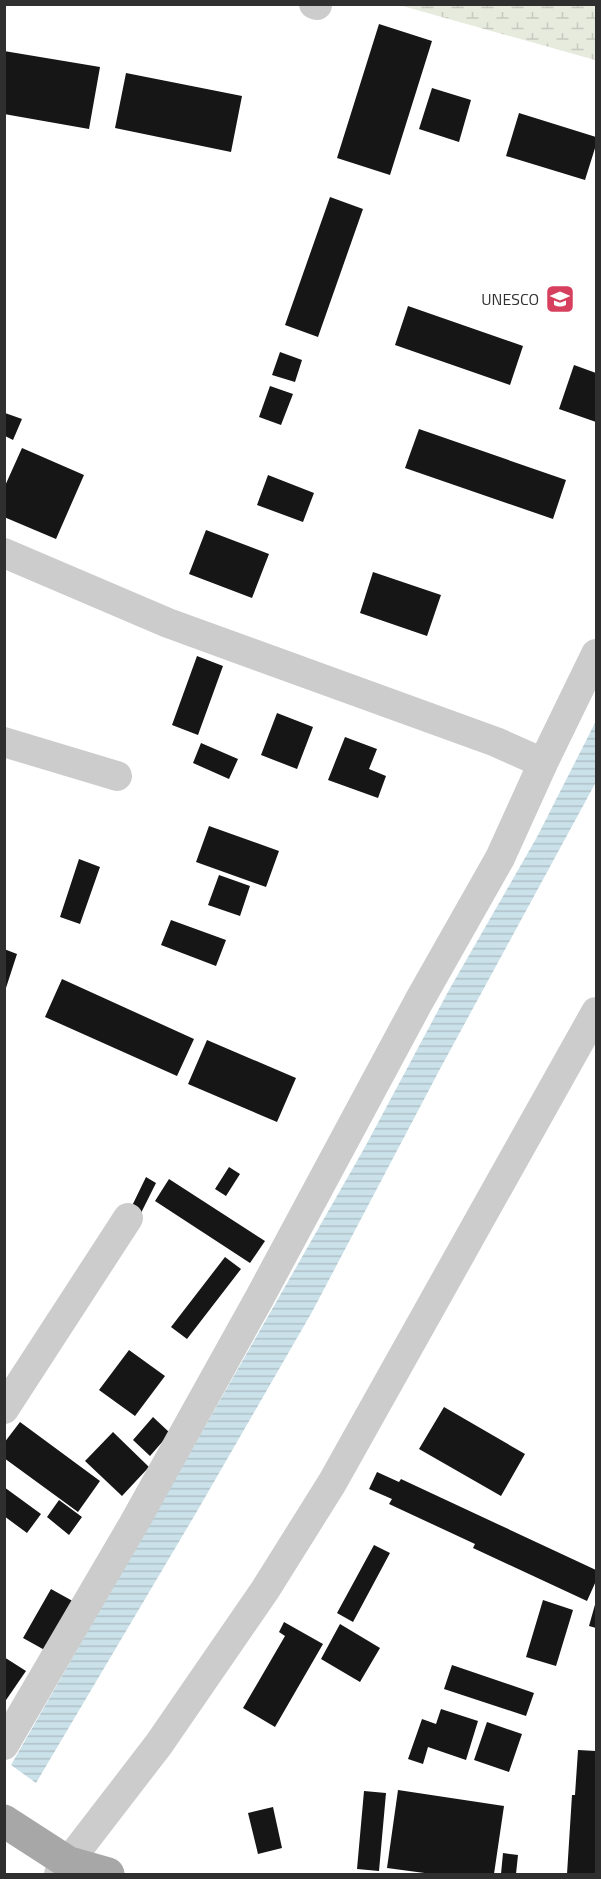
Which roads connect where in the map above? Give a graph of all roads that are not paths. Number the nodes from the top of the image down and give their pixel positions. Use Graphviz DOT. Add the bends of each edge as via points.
graph roads {
  1 [pos="4,553"];
  2 [pos="597,654"];
  3 [pos="4,742"];
  4 [pos="543,763"];
  5 [pos="117,776"];
  6 [pos="597,1012"];
  7 [pos="128,1218"];
  8 [pos="4,1409"];
  9 [pos="4,1745"];
  10 [pos="4,1821"];
  11 [pos="64,1869"];
  12 [pos="108,1875"];
  1 -- 4 [label="street" via="168,623 496,742"];
  2 -- 4 [label="street"];
  3 -- 5 [label="street"];
  4 -- 9 [label="street" via="500,858 260,1297"];
  6 -- 11 [label="street" via="332,1483 265,1590 159,1744"];
  7 -- 8 [label="street"];
  10 -- 11 [label="main road"];
  11 -- 12 [label="main road"];
}
